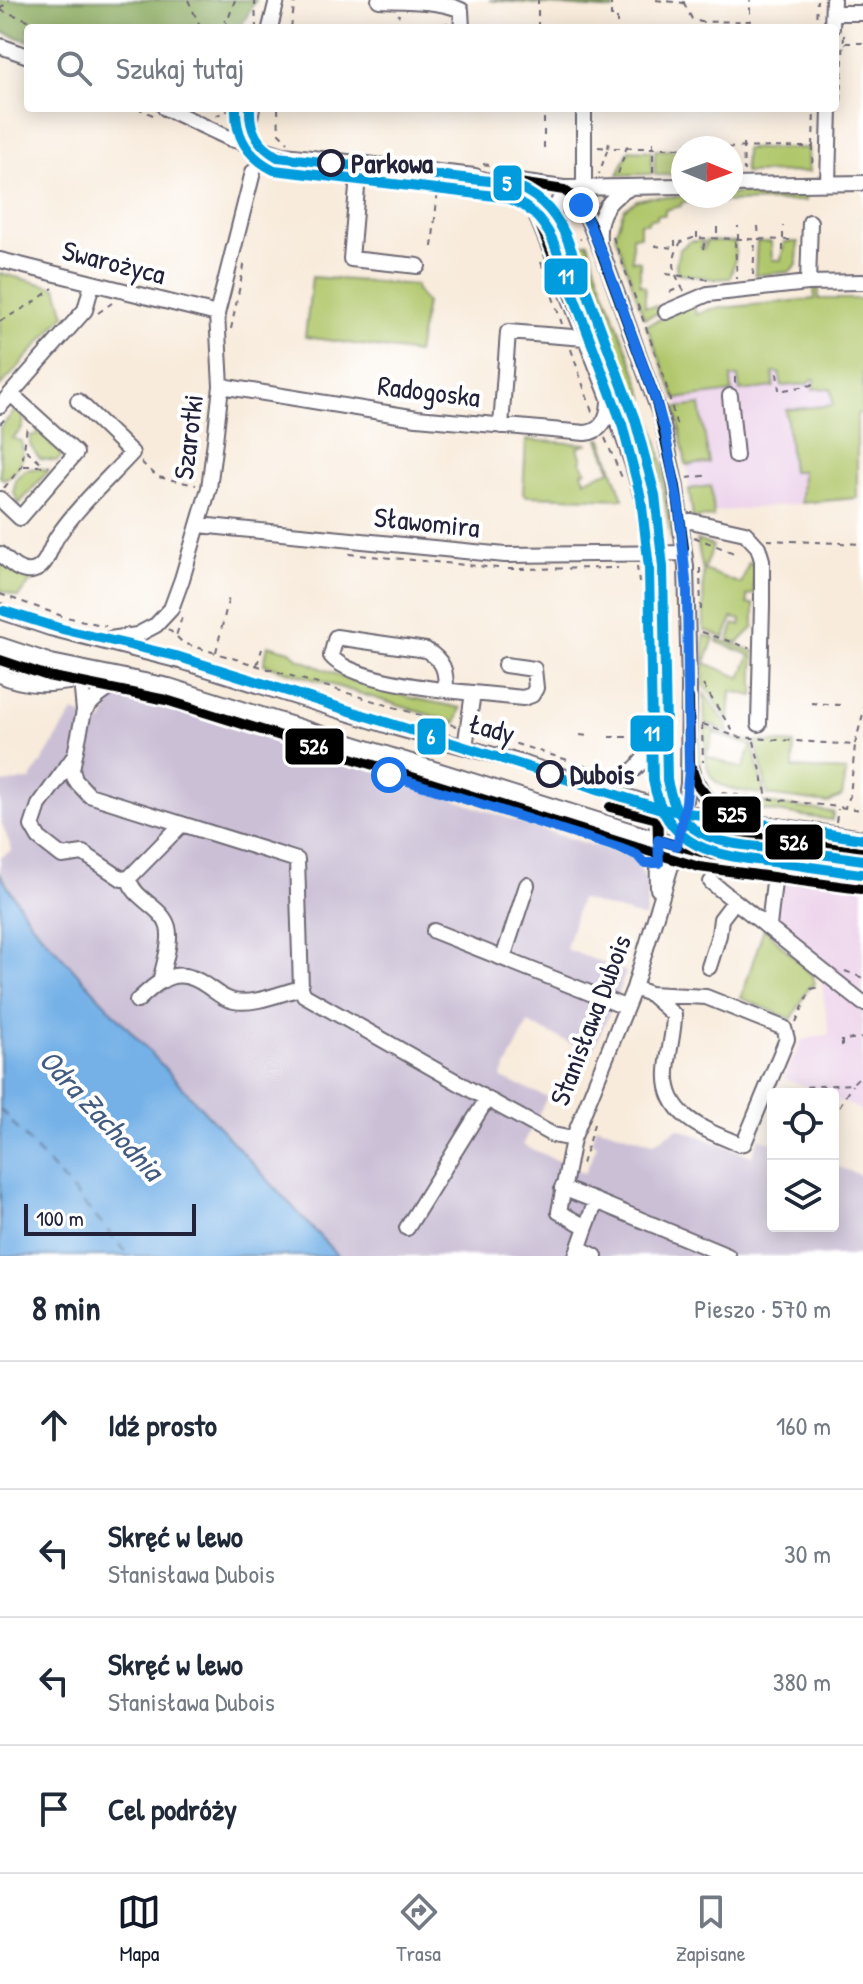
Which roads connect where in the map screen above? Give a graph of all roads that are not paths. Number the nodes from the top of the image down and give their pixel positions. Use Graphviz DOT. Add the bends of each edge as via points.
graph roads {
  1 [pos="277,0"];
  2 [pos="379,0"];
  3 [pos="399,1"];
  4 [pos="863,13"];
  5 [pos="836,18"];
  6 [pos="271,24"];
  7 [pos="462,24"];
  8 [pos="0,46"];
  9 [pos="24,55"];
  10 [pos="174,112"];
  11 [pos="251,112"];
  12 [pos="584,112"];
  13 [pos="835,112"];
  14 [pos="245,144"];
  15 [pos="359,164"];
  16 [pos="257,172"];
  17 [pos="469,176"];
  18 [pos="743,180"];
  19 [pos="828,183"];
  20 [pos="863,183"];
  21 [pos="548,186"];
  22 [pos="640,186"];
  23 [pos="671,186"];
  24 [pos="584,188"];
  25 [pos="567,192"];
  26 [pos="810,222"];
  27 [pos="602,252"];
  28 [pos="0,260"];
  29 [pos="418,266"];
  30 [pos="561,278"];
  31 [pos="863,282"];
  32 [pos="808,283"];
  33 [pos="92,284"];
  34 [pos="666,312"];
  35 [pos="217,314"];
  36 [pos="585,338"];
  37 [pos="221,386"];
  38 [pos="733,391"];
  39 [pos="609,398"];
  40 [pos="8,399"];
  41 [pos="78,401"];
  42 [pos="501,426"];
  43 [pos="736,456"];
  44 [pos="0,499"];
  45 [pos="681,522"];
  46 [pos="199,525"];
  47 [pos="684,553"];
  48 [pos="0,554"];
  49 [pos="652,554"];
  50 [pos="0,611"];
  51 [pos="81,637"];
  52 [pos="0,645"];
  53 [pos="505,665"];
  54 [pos="83,674"];
  55 [pos="0,675"];
  56 [pos="137,677"];
  57 [pos="446,690"];
  58 [pos="473,693"];
  59 [pos="84,711"];
  60 [pos="648,716"];
  61 [pos="759,724"];
  62 [pos="465,747"];
  63 [pos="689,755"];
  64 [pos="73,758"];
  65 [pos="572,778"];
  66 [pos="657,806"];
  67 [pos="684,812"];
  68 [pos="743,821"];
  69 [pos="182,824"];
  70 [pos="863,838"];
  71 [pos="658,840"];
  72 [pos="863,845"];
  73 [pos="677,846"];
  74 [pos="776,864"];
  75 [pos="862,875"];
  76 [pos="129,878"];
  77 [pos="711,882"];
  78 [pos="527,885"];
  79 [pos="734,902"];
  80 [pos="655,919"];
  81 [pos="769,926"];
  82 [pos="434,931"];
  83 [pos="503,958"];
  84 [pos="709,967"];
  85 [pos="161,978"];
  86 [pos="301,988"];
  87 [pos="634,988"];
  88 [pos="650,994"];
  89 [pos="137,1001"];
  90 [pos="863,1003"];
  91 [pos="625,1007"];
  92 [pos="487,1099"];
  93 [pos="573,1139"];
  94 [pos="562,1188"];
  95 [pos="596,1201"];
  96 [pos="586,1227"];
  97 [pos="407,1228"];
  98 [pos="578,1252"];
  99 [pos="595,1256"];
  100 [pos="728,1256"];
  1 -- 6 [label="street"];
  2 -- 3 [label="street"];
  3 -- 7 [label="street" via="444,3 461,10"];
  4 -- 5 [label="street"];
  8 -- 9 [label="street"];
  10 -- 14 [label="street"];
  11 -- 14 [label="street"];
  12 -- 24 [label="street"];
  13 -- 19 [label="street"];
  14 -- 15 [label="street" via="292,157"];
  15 -- 17 [label="street"];
  15 -- 29 [label="street" via="351,259"];
  16 -- 35 [label="street, Szarotki"];
  17 -- 21 [label="street"];
  17 -- 30 [label="street, Stanisława Dubois" via="503,186 529,205"];
  18 -- 19 [label="street"];
  19 -- 20 [label="street"];
  21 -- 24 [label="street"];
  21 -- 25 [label="street"];
  22 -- 23 [label="street"];
  22 -- 24 [label="street"];
  22 -- 27 [label="street, Stanisława Dubois" via="619,193 607,205 598,229"];
  24 -- 25 [label="street"];
  25 -- 27 [label="street, Stanisława Dubois" via="584,211"];
  25 -- 30 [label="street, Stanisława Dubois" via="557,202 553,221"];
  26 -- 32 [label="street"];
  27 -- 45 [label="street, Stanisława Dubois" via="661,417"];
  28 -- 33 [label="street, Swarożyca"];
  30 -- 36 [label="street, Stanisława Dubois"];
  31 -- 32 [label="street"];
  32 -- 34 [label="street" via="715,293"];
  33 -- 35 [label="street, Swarożyca"];
  33 -- 40 [label="street" via="85,310"];
  35 -- 37 [label="street, Szarotki"];
  36 -- 39 [label="street, Stanisława Dubois"];
  36 -- 42 [label="street" via="508,332"];
  37 -- 42 [label="street, Radogoska"];
  37 -- 46 [label="street, Szarotki"];
  38 -- 43 [label="street"];
  39 -- 42 [label="street, Radogoska" via="601,426 590,432"];
  39 -- 49 [label="street, Stanisława Dubois" via="643,496"];
  40 -- 44 [label="street" via="76,453 20,518"];
  41 -- 48 [label="street" via="132,453 66,526 35,571 15,567"];
  45 -- 47 [label="street, Stanisława Dubois"];
  45 -- 61 [label="street" via="738,531 754,540 762,560"];
  46 -- 49 [label="street, Sławomira" via="495,555"];
  46 -- 51 [label="street, Szarotki" via="174,603 159,623 126,638"];
  47 -- 49 [label="street"];
  47 -- 63 [label="street, Stanisława Dubois"];
  49 -- 60 [label="street, Stanisława Dubois"];
  50 -- 51 [label="street"];
  51 -- 62 [label="street, Łady" via="184,662"];
  52 -- 54 [label="street"];
  53 -- 58 [label="street" via="534,669 532,695"];
  54 -- 55 [label="street" via="31,685"];
  54 -- 56 [label="street, Łady"];
  54 -- 59 [label="street"];
  56 -- 59 [label="street" via="111,686"];
  56 -- 71 [label="street, Łady"];
  57 -- 57 [label="street" via="338,665 331,656 336,637 426,650 446,670"];
  57 -- 58 [label="street"];
  58 -- 62 [label="street"];
  59 -- 64 [label="street"];
  60 -- 65 [label="street, Łady" via="648,751 632,773 608,780"];
  60 -- 66 [label="street, Stanisława Dubois"];
  62 -- 65 [label="street, Łady"];
  63 -- 67 [label="street, Stanisława Dubois"];
  63 -- 68 [label="street" via="704,795"];
  64 -- 69 [label="street" via="75,780 89,795"];
  64 -- 76 [label="street" via="39,805 32,826 62,856 83,853 122,879"];
  65 -- 66 [label="street, Łady"];
  66 -- 67 [label="street, Łady"];
  66 -- 71 [label="street, Stanisława Dubois"];
  67 -- 68 [label="street, Łady"];
  67 -- 73 [label="street, Stanisława Dubois"];
  68 -- 70 [label="street, Łady"];
  69 -- 76 [label="street"];
  69 -- 86 [label="street" via="297,860"];
  71 -- 73 [label="street, Łady"];
  71 -- 80 [label="street, Stanisława Dubois"];
  72 -- 75 [label="street"];
  73 -- 74 [label="street, Łady"];
  73 -- 80 [label="street, Stanisława Dubois"];
  74 -- 75 [label="street, Łady"];
  74 -- 81 [label="street"];
  76 -- 85 [label="street" via="130,886 161,913 169,929"];
  77 -- 79 [label="street"];
  78 -- 83 [label="street"];
  79 -- 81 [label="street"];
  79 -- 84 [label="street" via="721,919"];
  80 -- 87 [label="street, Stanisława Dubois"];
  81 -- 90 [label="street"];
  82 -- 83 [label="street"];
  83 -- 91 [label="street"];
  85 -- 86 [label="street" via="189,977 239,1002"];
  85 -- 89 [label="street"];
  86 -- 92 [label="street" via="304,995"];
  87 -- 88 [label="street"];
  87 -- 91 [label="street, Stanisława Dubois"];
  88 -- 88 [label="street" via="706,997 787,1033 744,1143 696,1127 684,1117 668,1088 674,1015"];
  91 -- 93 [label="street, Stanisława Dubois"];
  92 -- 93 [label="street" via="553,1135"];
  92 -- 97 [label="street"];
  93 -- 94 [label="street, Stanisława Dubois"];
  94 -- 95 [label="street"];
  94 -- 96 [label="street" via="559,1212"];
  95 -- 96 [label="street"];
  95 -- 100 [label="street"];
  96 -- 98 [label="street"];
  98 -- 99 [label="street"];
}
